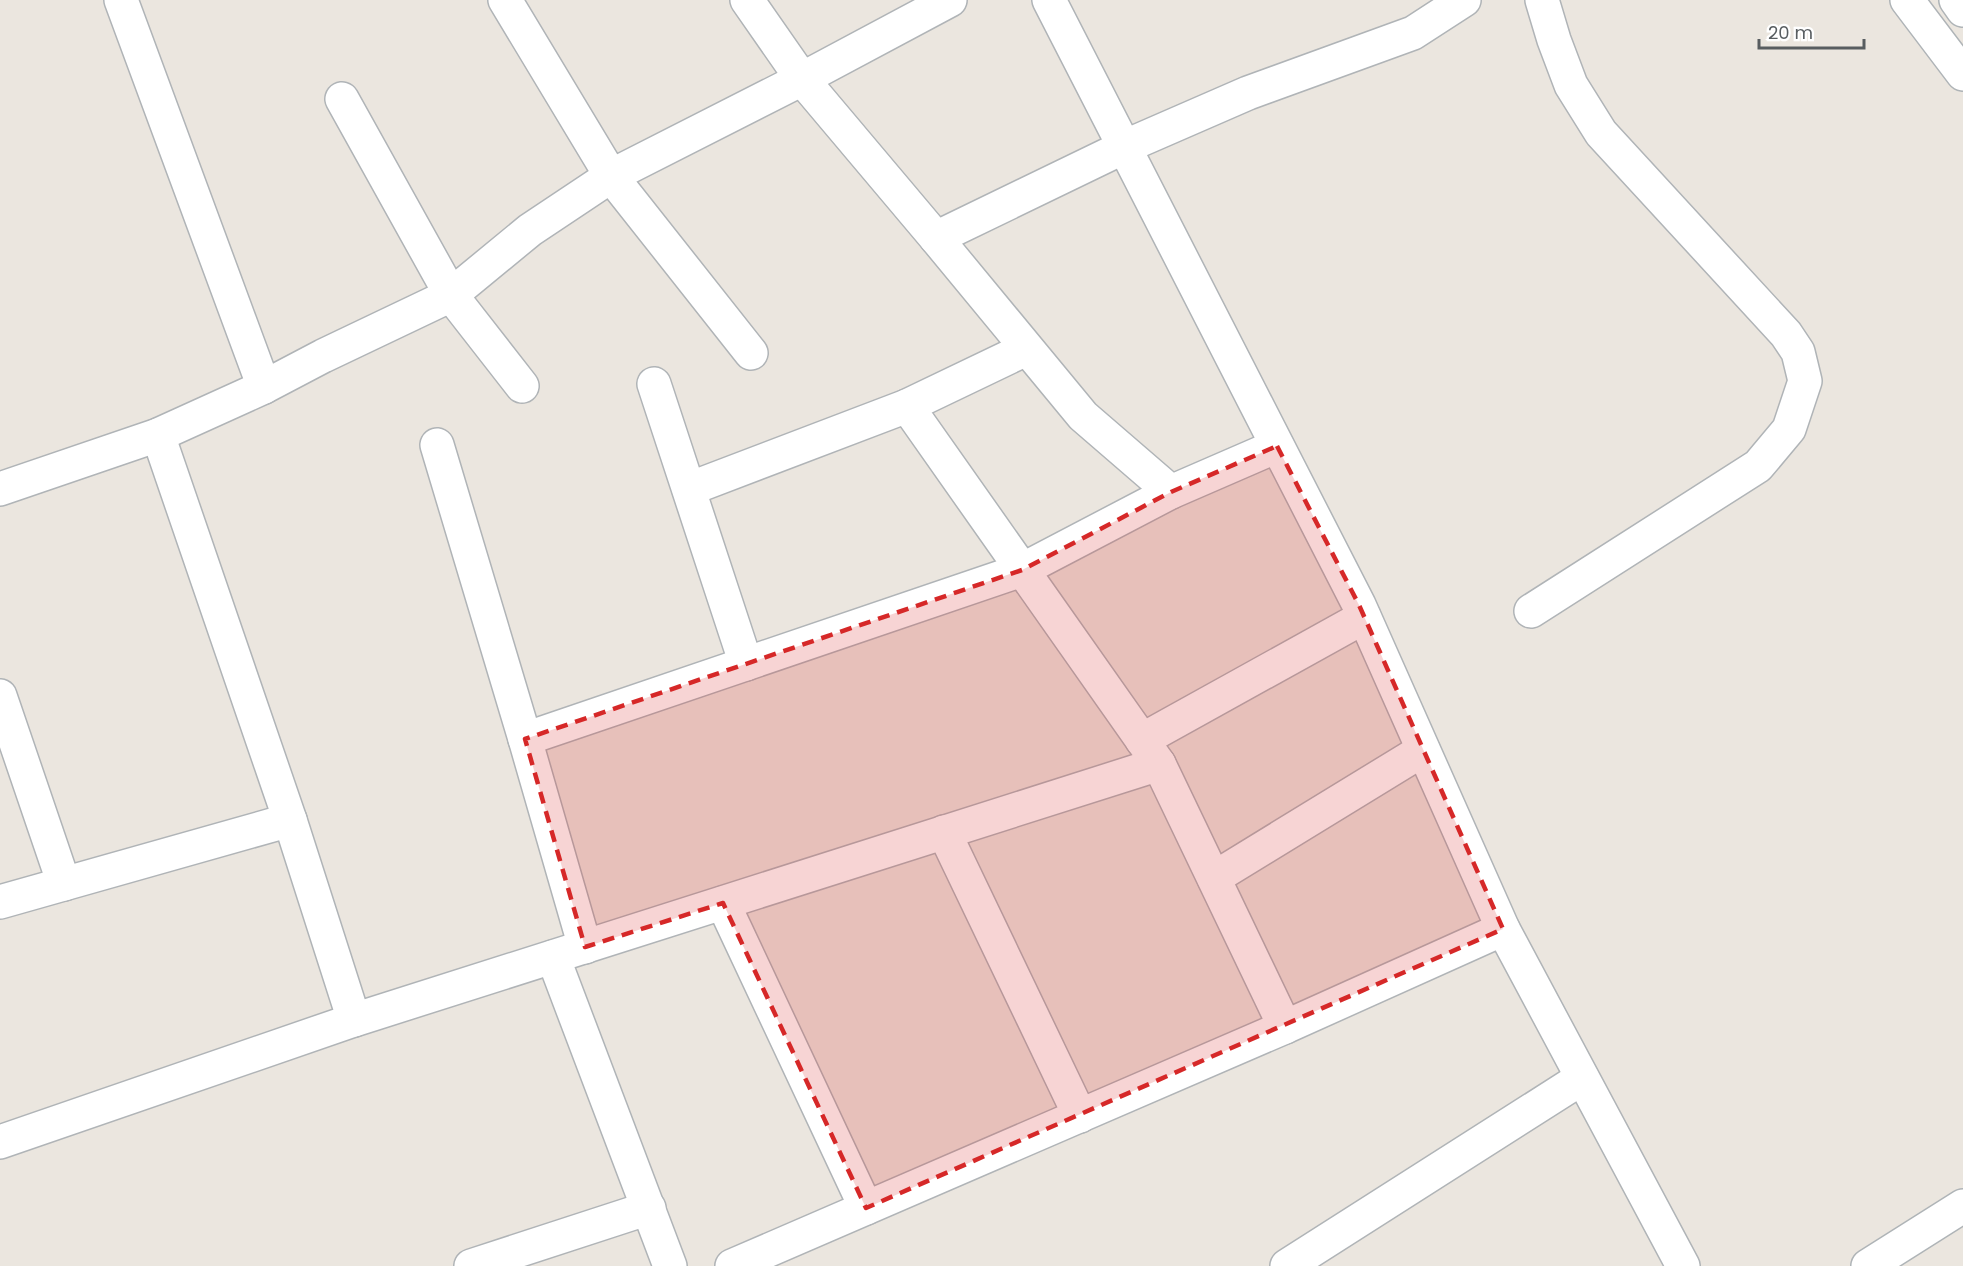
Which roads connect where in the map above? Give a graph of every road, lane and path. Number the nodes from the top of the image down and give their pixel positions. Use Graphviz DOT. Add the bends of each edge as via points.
graph roads {
  1 [pos="121,0"];
  2 [pos="505,0"];
  3 [pos="747,0"];
  4 [pos="950,0"];
  5 [pos="1049,0"];
  6 [pos="1464,0"];
  7 [pos="1542,0"];
  8 [pos="1907,0"];
  9 [pos="1956,0"];
  10 [pos="1963,10"];
  11 [pos="1963,74"];
  12 [pos="801,80"];
  13 [pos="342,99"];
  14 [pos="1124,147"];
  15 [pos="611,176"];
  16 [pos="936,238"];
  17 [pos="451,295"];
  18 [pos="1026,349"];
  19 [pos="751,353"];
  20 [pos="654,384"];
  21 [pos="522,386"];
  22 [pos="264,387"];
  23 [pos="907,406"];
  24 [pos="158,435"];
  25 [pos="436,445"];
  26 [pos="1277,446"];
  27 [pos="0,489"];
  28 [pos="689,489"];
  29 [pos="1171,492"];
  30 [pos="1022,570"];
  31 [pos="1531,611"];
  32 [pos="1364,617"];
  33 [pos="746,663"];
  34 [pos="0,696"];
  35 [pos="525,739"];
  36 [pos="1423,750"];
  37 [pos="1151,752"];
  38 [pos="290,820"];
  39 [pos="944,832"];
  40 [pos="1214,878"];
  41 [pos="64,884"];
  42 [pos="0,902"];
  43 [pos="723,903"];
  44 [pos="1503,929"];
  45 [pos="585,947"];
  46 [pos="553,957"];
  47 [pos="354,1020"];
  48 [pos="1286,1027"];
  49 [pos="1582,1078"];
  50 [pos="1080,1116"];
  51 [pos="0,1142"];
  52 [pos="1963,1206"];
  53 [pos="649,1208"];
  54 [pos="866,1208"];
  55 [pos="471,1266"];
  56 [pos="670,1266"];
  57 [pos="732,1266"];
  58 [pos="1287,1266"];
  59 [pos="1683,1266"];
  60 [pos="1868,1266"];
  1 -- 22 [label="street"];
  2 -- 15 [label="street"];
  3 -- 12 [label="street"];
  4 -- 12 [label="street"];
  5 -- 14 [label="street"];
  6 -- 14 [label="street" via="1413,33 1248,93"];
  7 -- 31 [label="street" via="1571,85 1601,133 1786,334 1798,352 1805,381 1790,429 1758,466"];
  8 -- 11 [label="street"];
  9 -- 10 [label="street"];
  12 -- 15 [label="street"];
  12 -- 16 [label="street"];
  13 -- 17 [label="street"];
  14 -- 16 [label="street"];
  14 -- 26 [label="street"];
  15 -- 17 [label="street" via="530,230"];
  15 -- 19 [label="street"];
  16 -- 18 [label="street"];
  17 -- 21 [label="street"];
  17 -- 22 [label="street"];
  18 -- 23 [label="street"];
  18 -- 29 [label="street" via="1083,416"];
  20 -- 28 [label="street"];
  22 -- 24 [label="street"];
  23 -- 28 [label="street"];
  23 -- 30 [label="street"];
  24 -- 27 [label="street"];
  24 -- 38 [label="street"];
  25 -- 35 [label="street"];
  26 -- 29 [label="street"];
  26 -- 32 [label="street"];
  28 -- 33 [label="street"];
  29 -- 30 [label="street"];
  30 -- 33 [label="street"];
  30 -- 37 [label="street"];
  32 -- 36 [label="street"];
  32 -- 37 [label="street"];
  33 -- 35 [label="street"];
  34 -- 41 [label="street"];
  35 -- 45 [label="street"];
  36 -- 40 [label="street"];
  36 -- 44 [label="street"];
  37 -- 39 [label="street"];
  37 -- 40 [label="street"];
  38 -- 41 [label="street"];
  38 -- 47 [label="street"];
  39 -- 43 [label="street"];
  39 -- 50 [label="street"];
  40 -- 48 [label="street"];
  41 -- 42 [label="street"];
  43 -- 45 [label="street"];
  43 -- 54 [label="street"];
  44 -- 48 [label="street"];
  44 -- 49 [label="street"];
  45 -- 46 [label="street"];
  46 -- 47 [label="street"];
  46 -- 53 [label="street"];
  47 -- 51 [label="street"];
  48 -- 50 [label="street"];
  49 -- 58 [label="street"];
  49 -- 59 [label="street"];
  50 -- 54 [label="street"];
  52 -- 60 [label="street"];
  53 -- 55 [label="street"];
  53 -- 56 [label="street"];
  54 -- 57 [label="street"];
}
